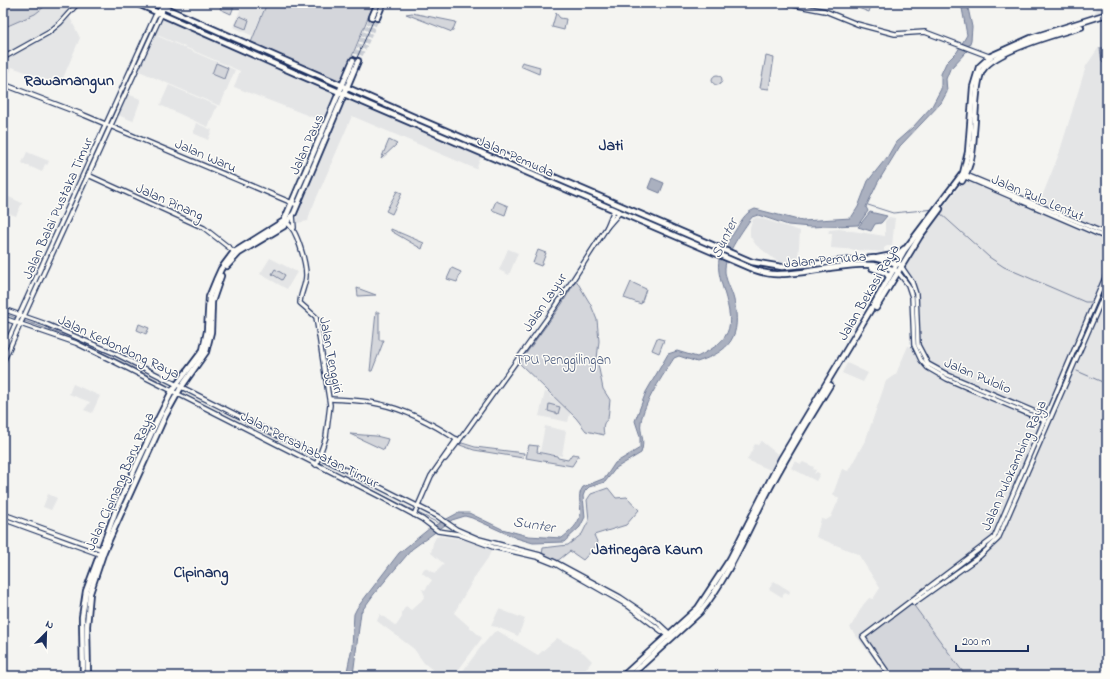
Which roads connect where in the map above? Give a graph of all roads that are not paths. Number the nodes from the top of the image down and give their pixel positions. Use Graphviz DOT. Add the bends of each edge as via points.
graph roads {
  1 [pos="78,3"];
  2 [pos="136,3"];
  3 [pos="154,3"];
  4 [pos="378,3"];
  5 [pos="383,3"];
  6 [pos="783,3"];
  7 [pos="164,5"];
  8 [pos="159,14"];
  9 [pos="1107,14"];
  10 [pos="1107,18"];
  11 [pos="3,58"];
  12 [pos="993,58"];
  13 [pos="356,60"];
  14 [pos="3,84"];
  15 [pos="344,87"];
  16 [pos="342,94"];
  17 [pos="414,117"];
  18 [pos="411,124"];
  19 [pos="108,125"];
  20 [pos="88,175"];
  21 [pos="964,175"];
  22 [pos="295,204"];
  23 [pos="614,210"];
  24 [pos="620,212"];
  25 [pos="294,213"];
  26 [pos="935,213"];
  27 [pos="287,223"];
  28 [pos="607,227"];
  29 [pos="295,233"];
  30 [pos="1107,234"];
  31 [pos="690,236"];
  32 [pos="1107,238"];
  33 [pos="687,242"];
  34 [pos="906,248"];
  35 [pos="236,253"];
  36 [pos="874,258"];
  37 [pos="897,263"];
  38 [pos="865,266"];
  39 [pos="902,266"];
  40 [pos="896,270"];
  41 [pos="1107,273"];
  42 [pos="889,277"];
  43 [pos="912,282"];
  44 [pos="908,285"];
  45 [pos="1107,288"];
  46 [pos="876,305"];
  47 [pos="3,309"];
  48 [pos="20,315"];
  49 [pos="24,317"];
  50 [pos="3,318"];
  51 [pos="916,319"];
  52 [pos="17,322"];
  53 [pos="22,323"];
  54 [pos="3,351"];
  55 [pos="8,352"];
  56 [pos="3,362"];
  57 [pos="177,390"];
  58 [pos="330,399"];
  59 [pos="1047,420"];
  60 [pos="458,440"];
  61 [pos="317,461"];
  62 [pos="416,511"];
  63 [pos="3,514"];
  64 [pos="3,519"];
  65 [pos="37,526"];
  66 [pos="46,530"];
  67 [pos="455,530"];
  68 [pos="36,531"];
  69 [pos="44,534"];
  70 [pos="102,552"];
  71 [pos="965,560"];
  72 [pos="968,564"];
  73 [pos="913,602"];
  74 [pos="671,637"];
  75 [pos="85,650"];
  76 [pos="83,676"];
  77 [pos="88,676"];
  78 [pos="623,676"];
  79 [pos="630,676"];
  80 [pos="890,676"];
  1 -- 11 [label="street" via="60,23 43,36"];
  2 -- 8 [label="main road, Jalan Pemuda"];
  3 -- 7 [label="main road, Jalan Pemuda"];
  4 -- 5 [label="main road" via="374,18"];
  6 -- 12 [label="street" via="825,11 857,24 896,34 925,32"];
  7 -- 8 [label="street"];
  7 -- 15 [label="main road, Jalan Pemuda"];
  8 -- 16 [label="main road, Jalan Pemuda"];
  8 -- 19 [label="street"];
  9 -- 12 [label="main road, Jalan Bekasi Raya" via="1031,38"];
  10 -- 12 [label="main road, Jalan Bekasi Raya" via="1032,42"];
  12 -- 21 [label="main road, Jalan Bekasi Raya" via="983,69 980,79 972,161"];
  13 -- 15 [label="main road, Jalan Paus"];
  14 -- 19 [label="street, Jalan Waru"];
  15 -- 16 [label="main road, Jalan Paus"];
  15 -- 17 [label="main road, Jalan Pemuda"];
  16 -- 18 [label="main road, Jalan Pemuda"];
  16 -- 22 [label="main road, Jalan Paus"];
  17 -- 18 [label="main road"];
  17 -- 31 [label="main road, Jalan Pemuda"];
  18 -- 23 [label="main road, Jalan Pemuda"];
  19 -- 20 [label="street, Jalan Balai Pustaka Timur"];
  19 -- 22 [label="street, Jalan Waru"];
  19 -- 48 [label="street, Jalan Balai Pustaka Timur"];
  20 -- 35 [label="street, Jalan Pinang" via="204,228"];
  20 -- 49 [label="street, Jalan Balai Pustaka Timur"];
  21 -- 26 [label="main road, Jalan Bekasi Raya"];
  21 -- 30 [label="street, Jalan Pulo Lentut"];
  21 -- 32 [label="street, Jalan Pulo Lentut"];
  22 -- 25 [label="main road"];
  22 -- 35 [label="main road" via="279,226"];
  23 -- 24 [label="main road, Jalan Pemuda"];
  23 -- 28 [label="street, Jalan Layur"];
  24 -- 28 [label="street, Jalan Layur"];
  24 -- 33 [label="main road, Jalan Pemuda"];
  25 -- 27 [label="main road"];
  25 -- 29 [label="street, Jalan Tenggiri" via="292,221"];
  26 -- 34 [label="main road, Jalan Bekasi Raya"];
  26 -- 39 [label="main road, Jalan Bekasi Raya"];
  27 -- 29 [label="street, Jalan Tenggiri"];
  27 -- 35 [label="main road"];
  28 -- 60 [label="street, Jalan Layur" via="556,306"];
  29 -- 58 [label="street, Jalan Tenggiri" via="306,274 300,303 316,317"];
  31 -- 33 [label="main road"];
  31 -- 36 [label="main road, Jalan Pemuda" via="760,264 782,267"];
  33 -- 38 [label="main road, Jalan Pemuda" via="764,273 780,274"];
  34 -- 36 [label="main road" via="898,254"];
  34 -- 37 [label="main road, Jalan Bekasi Raya"];
  35 -- 57 [label="main road, Jalan Cipinang Baru Raya" via="215,286 210,338 206,352"];
  36 -- 37 [label="main road, Jalan Pemuda"];
  37 -- 39 [label="main road, Jalan Pemuda"];
  37 -- 40 [label="main road, Jalan Bekasi Raya"];
  38 -- 40 [label="main road, Jalan Pemuda"];
  38 -- 42 [label="main road" via="886,273"];
  39 -- 40 [label="main road, Jalan Bekasi Raya"];
  39 -- 43 [label="street, Jalan Pulolio"];
  40 -- 42 [label="main road, Jalan Bekasi Raya"];
  40 -- 44 [label="street, Jalan Pulolio"];
  40 -- 46 [label="main road, Jalan Bekasi Raya"];
  41 -- 59 [label="street, Jalan Pulokambing Raya"];
  42 -- 46 [label="main road, Jalan Bekasi Raya"];
  43 -- 44 [label="street"];
  43 -- 51 [label="street, Jalan Pulolio" via="917,300"];
  44 -- 51 [label="street, Jalan Pulolio"];
  45 -- 59 [label="street, Jalan Pulokambing Raya"];
  46 -- 74 [label="main road, Jalan Bekasi Raya" via="787,457 714,594 700,612"];
  47 -- 48 [label="street, Jalan Kedondong Raya"];
  48 -- 49 [label="street, Jalan Kedondong Raya"];
  48 -- 52 [label="street, Jalan Balai Pustaka Timur"];
  49 -- 53 [label="street, Jalan Balai Pustaka Timur"];
  49 -- 57 [label="street, Jalan Kedondong Raya" via="86,339"];
  50 -- 52 [label="street"];
  51 -- 59 [label="street, Jalan Pulolio" via="917,338 925,360 934,368 948,377"];
  52 -- 53 [label="street"];
  52 -- 54 [label="street, Jalan Balai Pustaka Timur"];
  53 -- 55 [label="street, Jalan Balai Pustaka Timur"];
  53 -- 57 [label="street" via="76,343"];
  54 -- 55 [label="street"];
  55 -- 56 [label="street, Jalan Balai Pustaka Timur"];
  57 -- 61 [label="street, Jalan Persahabatan Timur"];
  57 -- 61 [label="street"];
  57 -- 70 [label="main road, Jalan Cipinang Baru Raya"];
  58 -- 60 [label="street" via="368,402 390,407 440,429"];
  58 -- 61 [label="street, Jalan Tenggiri" via="328,432"];
  59 -- 71 [label="street, Jalan Pulokambing Raya" via="994,538"];
  59 -- 72 [label="street, Jalan Pulokambing Raya" via="998,538"];
  60 -- 62 [label="street, Jalan Layur" via="431,476"];
  61 -- 62 [label="street"];
  61 -- 62 [label="street, Jalan Persahabatan Timur"];
  62 -- 67 [label="street" via="440,518"];
  62 -- 67 [label="street, Jalan Persahabatan Timur" via="430,527 441,532"];
  63 -- 65 [label="street"];
  64 -- 68 [label="street"];
  65 -- 66 [label="street"];
  65 -- 68 [label="street" via="39,530"];
  66 -- 69 [label="street"];
  66 -- 70 [label="street"];
  67 -- 74 [label="street" via="493,547 549,562 633,607"];
  68 -- 69 [label="street"];
  69 -- 70 [label="street"];
  70 -- 75 [label="main road, Jalan Cipinang Baru Raya" via="88,599"];
  71 -- 72 [label="street"];
  71 -- 73 [label="street, Jalan Pulokambing Raya"];
  72 -- 73 [label="street, Jalan Pulokambing Raya"];
  73 -- 80 [label="street, Jalan Pulokambing Raya" via="863,637"];
  74 -- 78 [label="main road"];
  74 -- 79 [label="main road"];
  75 -- 76 [label="main road, Jalan Cipinang Baru Raya"];
  75 -- 77 [label="main road, Jalan Cipinang Baru Raya"];
}
